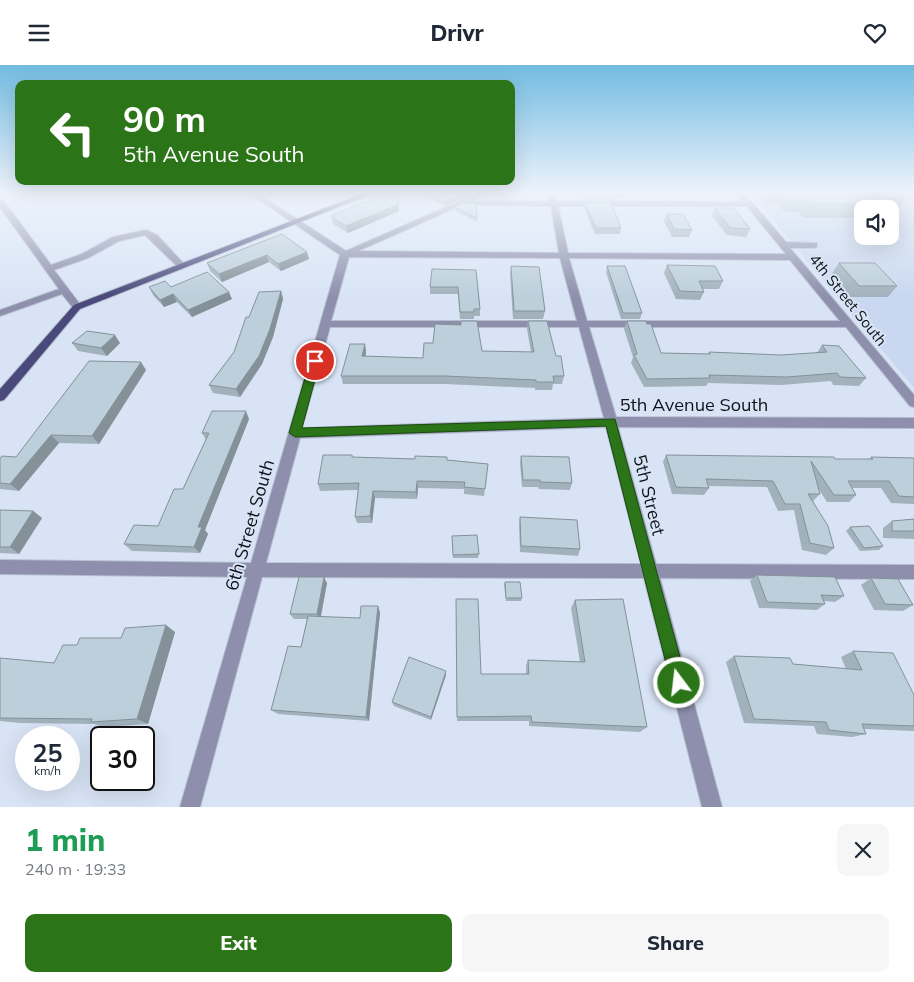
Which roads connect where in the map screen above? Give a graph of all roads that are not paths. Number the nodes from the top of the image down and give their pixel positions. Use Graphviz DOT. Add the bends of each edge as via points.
graph roads {
  1 [pos="19,228"];
  2 [pos="279,228"];
  3 [pos="306,228"];
  4 [pos="404,228"];
  5 [pos="559,228"];
  6 [pos="770,228"];
  7 [pos="784,245"];
  8 [pos="814,245"];
  9 [pos="345,254"];
  10 [pos="564,256"];
  11 [pos="793,257"];
  12 [pos="181,265"];
  13 [pos="49,269"];
  14 [pos="64,290"];
  15 [pos="77,307"];
  16 [pos="0,313"];
  17 [pos="325,324"];
  18 [pos="847,324"];
  19 [pos="582,325"];
  20 [pos="0,397"];
  21 [pos="914,403"];
  22 [pos="611,422"];
  23 [pos="914,423"];
  24 [pos="295,433"];
  25 [pos="0,567"];
  26 [pos="257,570"];
  27 [pos="648,570"];
  28 [pos="914,572"];
  29 [pos="190,807"];
  30 [pos="712,807"];
  1 -- 13 [label="street"];
  2 -- 12 [label="main road"];
  3 -- 9 [label="street"];
  4 -- 9 [label="street"];
  5 -- 10 [label="street, 5th Street"];
  6 -- 7 [label="street, 4th Street South"];
  7 -- 8 [label="street"];
  7 -- 11 [label="street, 4th Street South"];
  9 -- 10 [label="street"];
  9 -- 17 [label="street, 6th Street South"];
  10 -- 11 [label="street"];
  10 -- 19 [label="street, 5th Street"];
  11 -- 18 [label="street, 4th Street South"];
  12 -- 13 [label="street" via="146,232 116,239 85,256"];
  12 -- 15 [label="main road"];
  13 -- 14 [label="street"];
  14 -- 15 [label="street"];
  14 -- 16 [label="street"];
  15 -- 20 [label="main road"];
  17 -- 19 [label="street"];
  17 -- 24 [label="street, 6th Street South"];
  18 -- 19 [label="street"];
  18 -- 21 [label="street, 4th Street South"];
  19 -- 22 [label="street, 5th Street"];
  22 -- 23 [label="street, 5th Avenue South"];
  22 -- 24 [label="street, 5th Avenue South"];
  22 -- 27 [label="street, 5th Street"];
  24 -- 26 [label="street, 6th Street South"];
  25 -- 26 [label="street"];
  26 -- 27 [label="street"];
  26 -- 29 [label="street, 6th Street South"];
  27 -- 28 [label="street"];
  27 -- 30 [label="street, 5th Street"];
}
